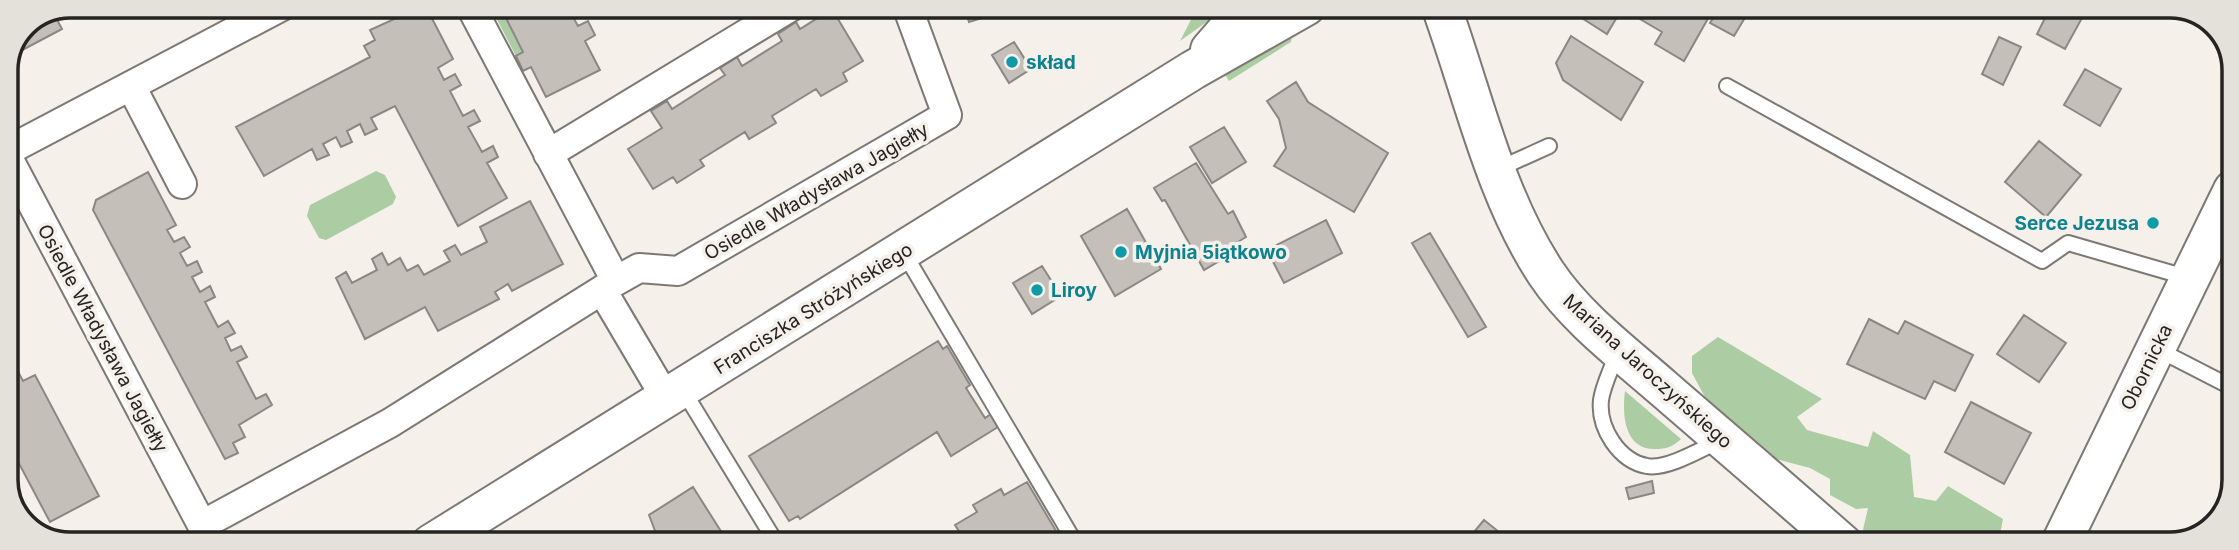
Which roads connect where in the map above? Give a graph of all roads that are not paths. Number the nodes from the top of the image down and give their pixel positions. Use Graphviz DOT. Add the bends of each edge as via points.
graph roads {
  1 [pos="259,18"];
  2 [pos="477,18"];
  3 [pos="772,18"];
  4 [pos="911,18"];
  5 [pos="1238,18"];
  6 [pos="1285,18"];
  7 [pos="1445,18"];
  8 [pos="1193,70"];
  9 [pos="131,86"];
  10 [pos="1727,86"];
  11 [pos="18,145"];
  12 [pos="1549,146"];
  13 [pos="548,154"];
  14 [pos="1498,169"];
  15 [pos="18,177"];
  16 [pos="182,184"];
  17 [pos="2221,224"];
  18 [pos="903,252"];
  19 [pos="2190,278"];
  20 [pos="609,286"];
  21 [pos="2156,348"];
  22 [pos="1619,349"];
  23 [pos="2222,382"];
  24 [pos="675,394"];
  25 [pos="1723,440"];
  26 [pos="203,532"];
  27 [pos="216,532"];
  28 [pos="451,532"];
  29 [pos="769,532"];
  30 [pos="1069,532"];
  31 [pos="1829,532"];
  32 [pos="2066,532"];
  1 -- 9 [label="street, Osiedle Władysława Jagiełły"];
  2 -- 13 [label="street"];
  3 -- 13 [label="street"];
  4 -- 20 [label="street, Osiedle Władysława Jagiełły" via="947,115 678,271 639,268"];
  5 -- 8 [label="street, Franciszka Stróżyńskiego"];
  6 -- 8 [label="street, Franciszka Stróżyńskiego"];
  7 -- 14 [label="street, Mariana Jaroczyńskiego"];
  8 -- 18 [label="street, Franciszka Stróżyńskiego"];
  9 -- 11 [label="street, Osiedle Władysława Jagiełły"];
  9 -- 16 [label="street"];
  10 -- 19 [label="lane" via="2042,261 2068,243"];
  12 -- 14 [label="lane"];
  13 -- 20 [label="street"];
  14 -- 22 [label="street, Mariana Jaroczyńskiego" via="1547,274"];
  15 -- 26 [label="street, Osiedle Władysława Jagiełły"];
  17 -- 19 [label="street, Obornicka"];
  18 -- 24 [label="street, Franciszka Stróżyńskiego"];
  18 -- 30 [label="lane"];
  19 -- 21 [label="street, Obornicka"];
  20 -- 24 [label="street"];
  20 -- 27 [label="street, Osiedle Władysława Jagiełły"];
  21 -- 23 [label="lane"];
  21 -- 32 [label="street, Obornicka"];
  22 -- 25 [label="street, Mariana Jaroczyńskiego"];
  22 -- 25 [label="lane" via="1601,401 1604,429 1622,453 1648,467"];
  24 -- 28 [label="street, Franciszka Stróżyńskiego"];
  24 -- 29 [label="lane"];
  25 -- 31 [label="street, Mariana Jaroczyńskiego"];
}
